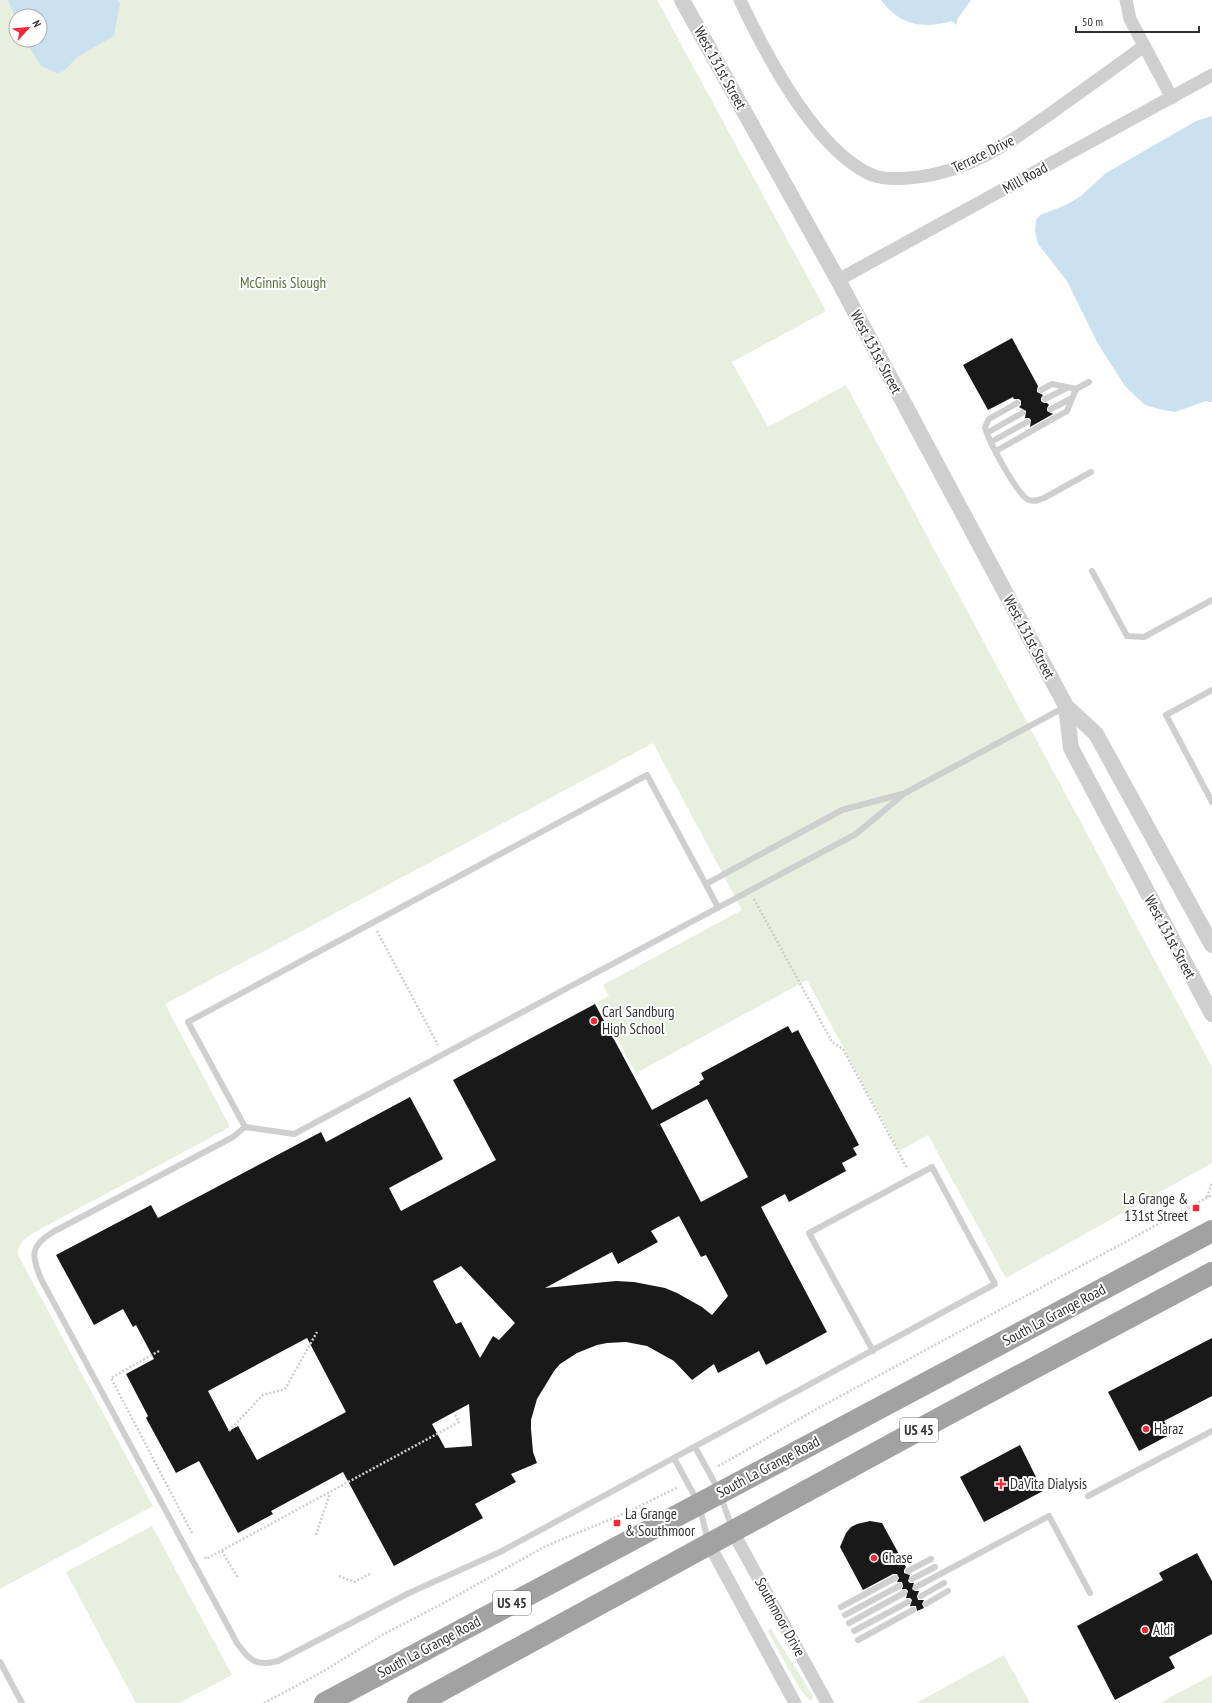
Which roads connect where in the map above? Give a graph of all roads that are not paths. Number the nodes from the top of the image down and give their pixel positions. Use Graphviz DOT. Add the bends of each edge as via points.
graph roads {
  1 [pos="682,0"];
  2 [pos="740,0"];
  3 [pos="1126,0"];
  4 [pos="1144,46"];
  5 [pos="1212,75"];
  6 [pos="1172,98"];
  7 [pos="838,280"];
  8 [pos="1089,382"];
  9 [pos="1067,388"];
  10 [pos="1076,389"];
  11 [pos="1041,390"];
  12 [pos="1072,398"];
  13 [pos="1046,400"];
  14 [pos="1017,404"];
  15 [pos="1051,409"];
  16 [pos="1022,413"];
  17 [pos="1028,422"];
  18 [pos="987,433"];
  19 [pos="991,442"];
  20 [pos="996,451"];
  21 [pos="1091,472"];
  22 [pos="1092,571"];
  23 [pos="1212,600"];
  24 [pos="1212,690"];
  25 [pos="1066,706"];
  26 [pos="905,793"];
  27 [pos="1212,802"];
  28 [pos="706,884"];
  29 [pos="718,907"];
  30 [pos="1212,944"];
  31 [pos="1212,1014"];
  32 [pos="244,1127"];
  33 [pos="1212,1231"];
  34 [pos="1212,1273"];
  35 [pos="873,1351"];
  36 [pos="1212,1431"];
  37 [pos="695,1447"];
  38 [pos="674,1458"];
  39 [pos="720,1493"];
  40 [pos="1088,1496"];
  41 [pos="699,1504"];
  42 [pos="733,1532"];
  43 [pos="709,1544"];
  44 [pos="931,1559"];
  45 [pos="935,1567"];
  46 [pos="908,1571"];
  47 [pos="895,1578"];
  48 [pos="912,1579"];
  49 [pos="944,1584"];
  50 [pos="899,1586"];
  51 [pos="916,1587"];
  52 [pos="948,1591"];
  53 [pos="904,1593"];
  54 [pos="1090,1593"];
  55 [pos="921,1596"];
  56 [pos="908,1602"];
  57 [pos="926,1604"];
  58 [pos="841,1607"];
  59 [pos="913,1610"];
  60 [pos="845,1615"];
  61 [pos="849,1623"];
  62 [pos="854,1631"];
  63 [pos="858,1640"];
  64 [pos="0,1662"];
  65 [pos="22,1703"];
  66 [pos="325,1703"];
  67 [pos="418,1703"];
  68 [pos="795,1703"];
  69 [pos="827,1703"];
  1 -- 7 [label="street, West 131st Street"];
  2 -- 4 [label="street, Terrace Drive" via="787,86 832,147 850,163 874,176 897,179 950,171 977,160 1017,138"];
  3 -- 4 [label="street" via="1130,19"];
  4 -- 6 [label="street"];
  5 -- 6 [label="street, Mill Road"];
  6 -- 7 [label="street, Mill Road"];
  7 -- 25 [label="street, West 131st Street"];
  8 -- 10 [label="lane"];
  9 -- 10 [label="lane"];
  9 -- 11 [label="lane" via="1052,384"];
  9 -- 13 [label="lane"];
  10 -- 12 [label="lane"];
  12 -- 15 [label="lane"];
  12 -- 20 [label="lane" via="1067,411"];
  14 -- 18 [label="lane" via="989,419 985,427"];
  16 -- 18 [label="lane"];
  17 -- 19 [label="lane"];
  18 -- 19 [label="lane"];
  19 -- 20 [label="lane"];
  20 -- 21 [label="lane" via="1020,493 1029,500 1044,498"];
  22 -- 23 [label="lane" via="1127,636 1144,637"];
  24 -- 27 [label="lane" via="1166,715"];
  25 -- 26 [label="lane"];
  25 -- 30 [label="street, West 131st Street" via="1096,734"];
  25 -- 31 [label="street, West 131st Street" via="1071,748"];
  26 -- 28 [label="lane" via="842,810"];
  26 -- 29 [label="lane" via="856,834"];
  28 -- 29 [label="lane"];
  28 -- 32 [label="lane" via="647,775 188,1022"];
  29 -- 32 [label="lane" via="294,1134"];
  32 -- 38 [label="lane" via="232,1137 43,1238 36,1244 34,1259 41,1279 237,1643 252,1660 264,1664 278,1661 409,1593 500,1552"];
  33 -- 39 [label="highway, South La Grange Road / US 45"];
  34 -- 42 [label="highway, US 45"];
  35 -- 35 [label="lane" via="809,1233 932,1167 995,1284"];
  35 -- 37 [label="lane"];
  36 -- 40 [label="lane"];
  37 -- 38 [label="lane"];
  37 -- 39 [label="lane"];
  38 -- 41 [label="lane"];
  39 -- 41 [label="highway, South La Grange Road / US 45"];
  39 -- 42 [label="lane"];
  41 -- 43 [label="lane"];
  41 -- 66 [label="highway, South La Grange Road / US 45"];
  42 -- 43 [label="highway, US 45"];
  42 -- 69 [label="street, Southmoor Drive"];
  43 -- 67 [label="highway, US 45"];
  43 -- 68 [label="street, Southmoor Drive"];
  44 -- 46 [label="lane"];
  45 -- 48 [label="lane"];
  47 -- 58 [label="lane"];
  49 -- 55 [label="lane"];
  50 -- 60 [label="lane"];
  51 -- 54 [label="lane" via="1049,1516"];
  52 -- 57 [label="lane"];
  53 -- 61 [label="lane"];
  56 -- 62 [label="lane"];
  59 -- 63 [label="lane"];
  64 -- 65 [label="lane"];
}
